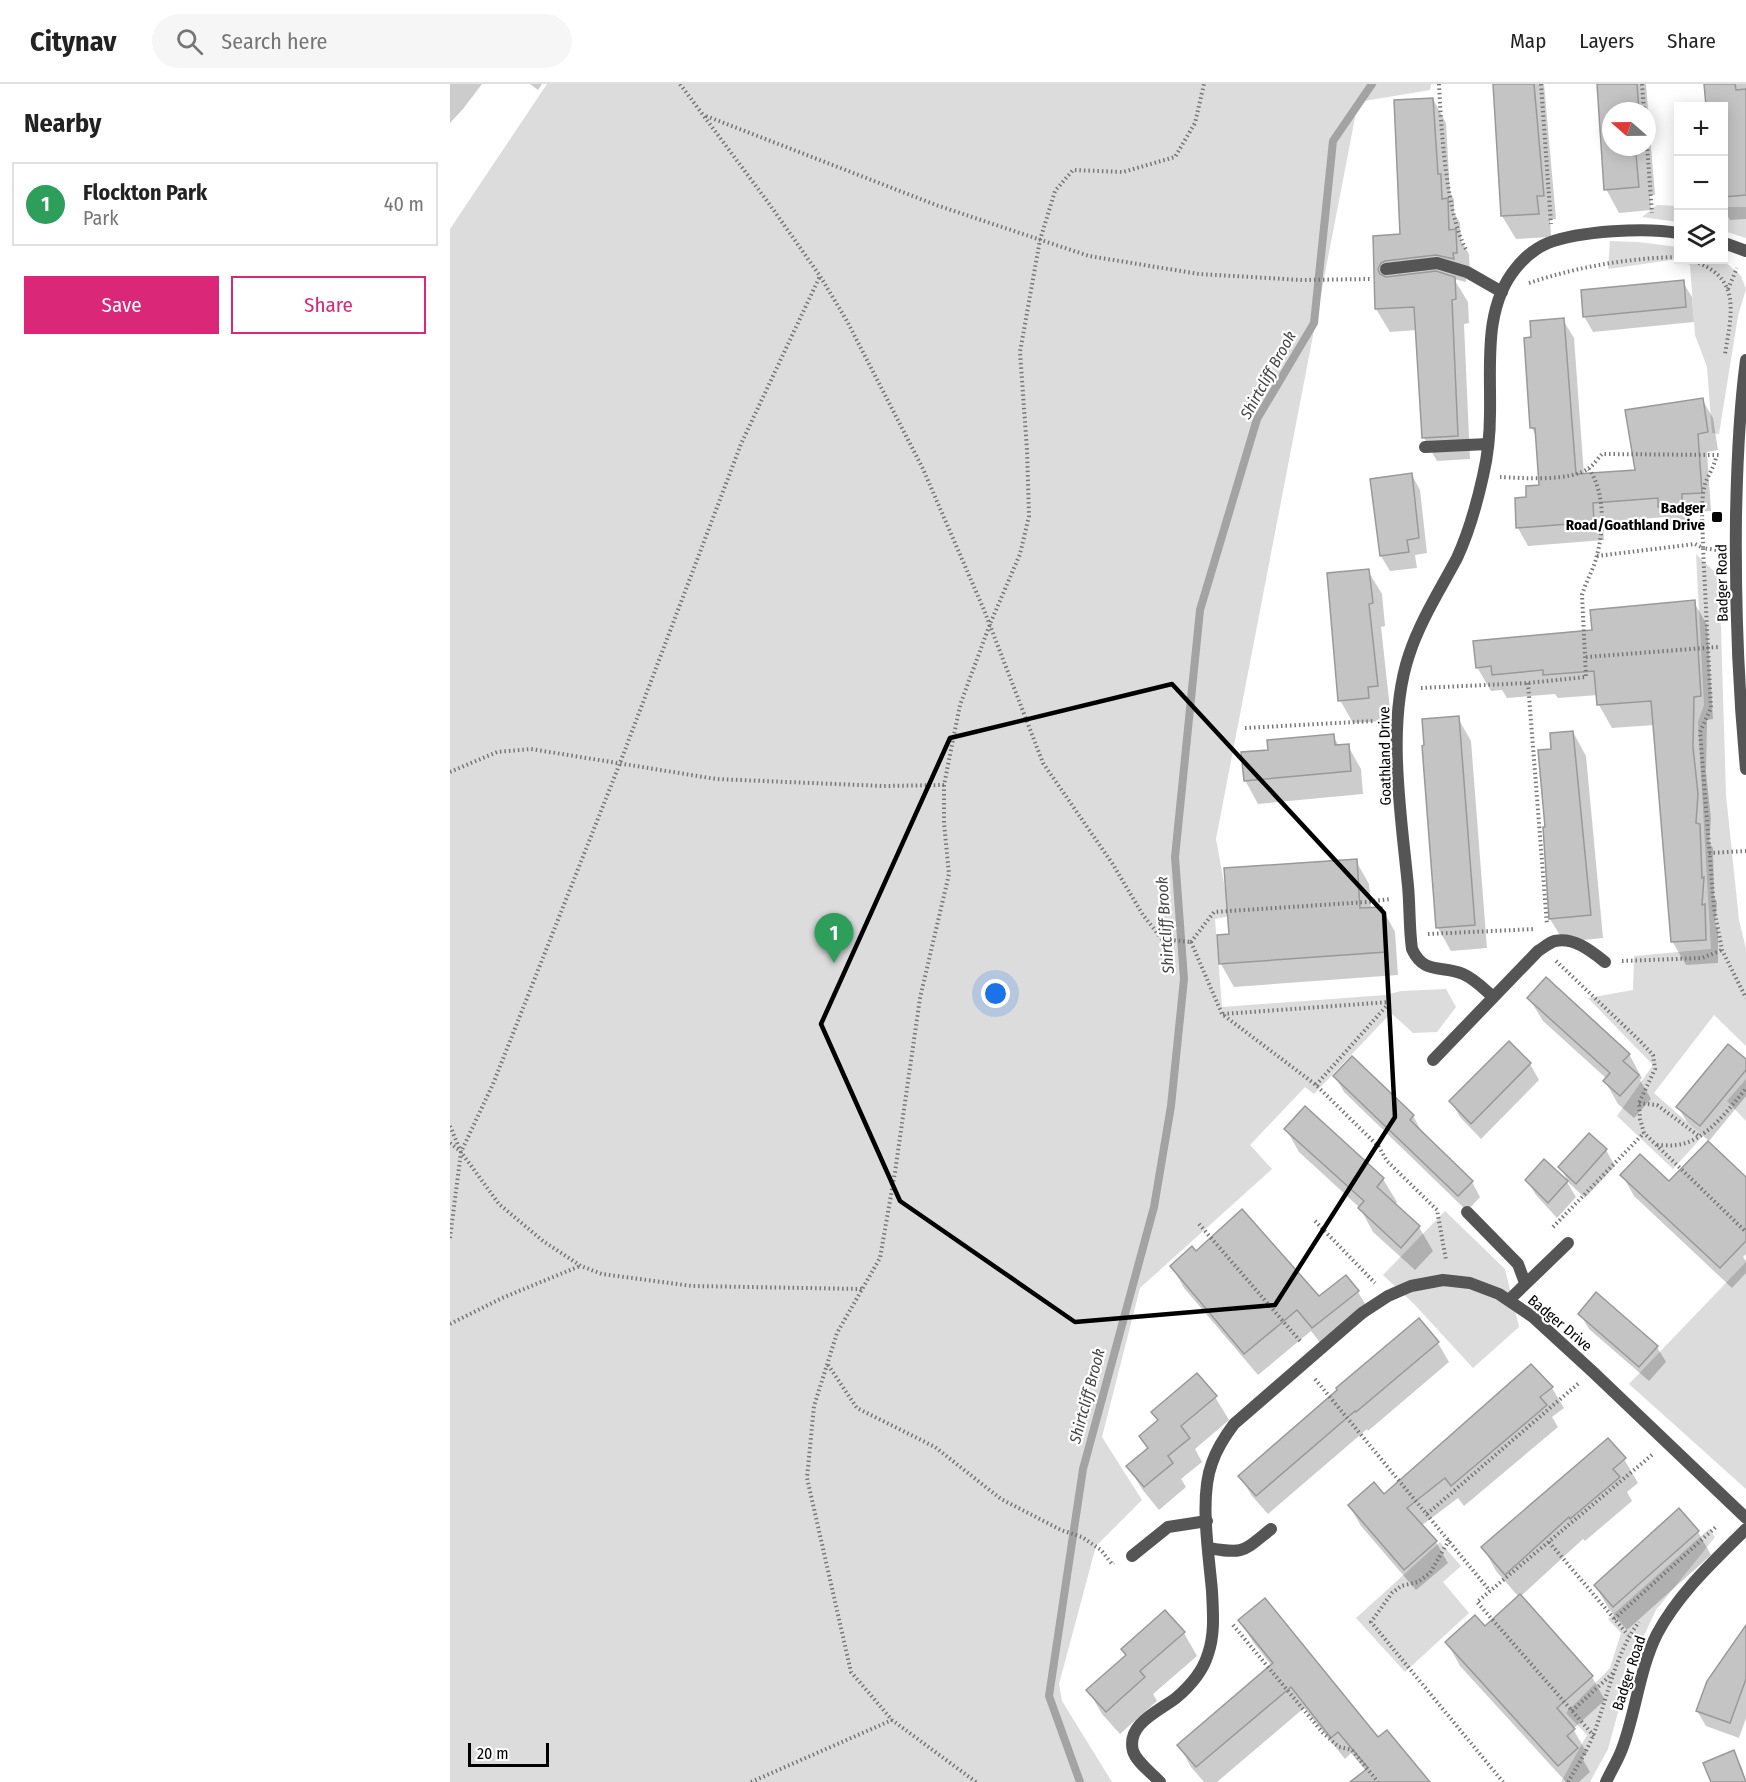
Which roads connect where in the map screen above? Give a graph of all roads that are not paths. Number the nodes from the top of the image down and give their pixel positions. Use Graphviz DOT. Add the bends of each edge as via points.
graph roads {
  1 [pos="1674,233"];
  2 [pos="1728,244"];
  3 [pos="1746,251"];
  4 [pos="1386,269"];
  5 [pos="1502,292"];
  6 [pos="1746,360"];
  7 [pos="1488,444"];
  8 [pos="1425,447"];
  9 [pos="1746,769"];
  10 [pos="1605,962"];
  11 [pos="1493,997"];
  12 [pos="1433,1060"];
  13 [pos="1467,1212"];
  14 [pos="1568,1243"];
  15 [pos="1525,1283"];
  16 [pos="1509,1300"];
  17 [pos="1746,1518"];
  18 [pos="1207,1521"];
  19 [pos="1271,1529"];
  20 [pos="1746,1529"];
  21 [pos="1208,1548"];
  22 [pos="1132,1556"];
  23 [pos="1160,1782"];
  24 [pos="1606,1782"];
  1 -- 5 [label="street, Goathland Drive" via="1597,233 1553,242 1528,255 1515,268"];
  2 -- 3 [label="street"];
  4 -- 5 [label="street" via="1437,263 1467,272"];
  5 -- 7 [label="street, Goathland Drive" via="1489,354"];
  6 -- 9 [label="street, Badger Road" via="1737,455 1736,553 1739,696"];
  7 -- 8 [label="street"];
  7 -- 11 [label="street, Goathland Drive" via="1469,529 1408,656 1397,720 1411,942 1417,960 1431,969 1461,973"];
  10 -- 11 [label="street" via="1572,942 1554,941"];
  11 -- 12 [label="street"];
  13 -- 15 [label="street" via="1518,1264"];
  14 -- 15 [label="street"];
  15 -- 16 [label="street"];
  16 -- 17 [label="street, Badger Drive" via="1593,1372"];
  16 -- 18 [label="street, Badger Drive" via="1470,1283 1443,1280 1411,1286 1362,1313 1234,1424 1211,1465 1206,1488"];
  18 -- 21 [label="street, Badger Drive"];
  18 -- 22 [label="street" via="1168,1527"];
  19 -- 21 [label="street" via="1244,1551"];
  20 -- 24 [label="street, Badger Road" via="1698,1576 1656,1636 1622,1749"];
  21 -- 23 [label="street, Badger Drive" via="1213,1627 1208,1655 1197,1676 1138,1727 1133,1738 1138,1760"];
}
